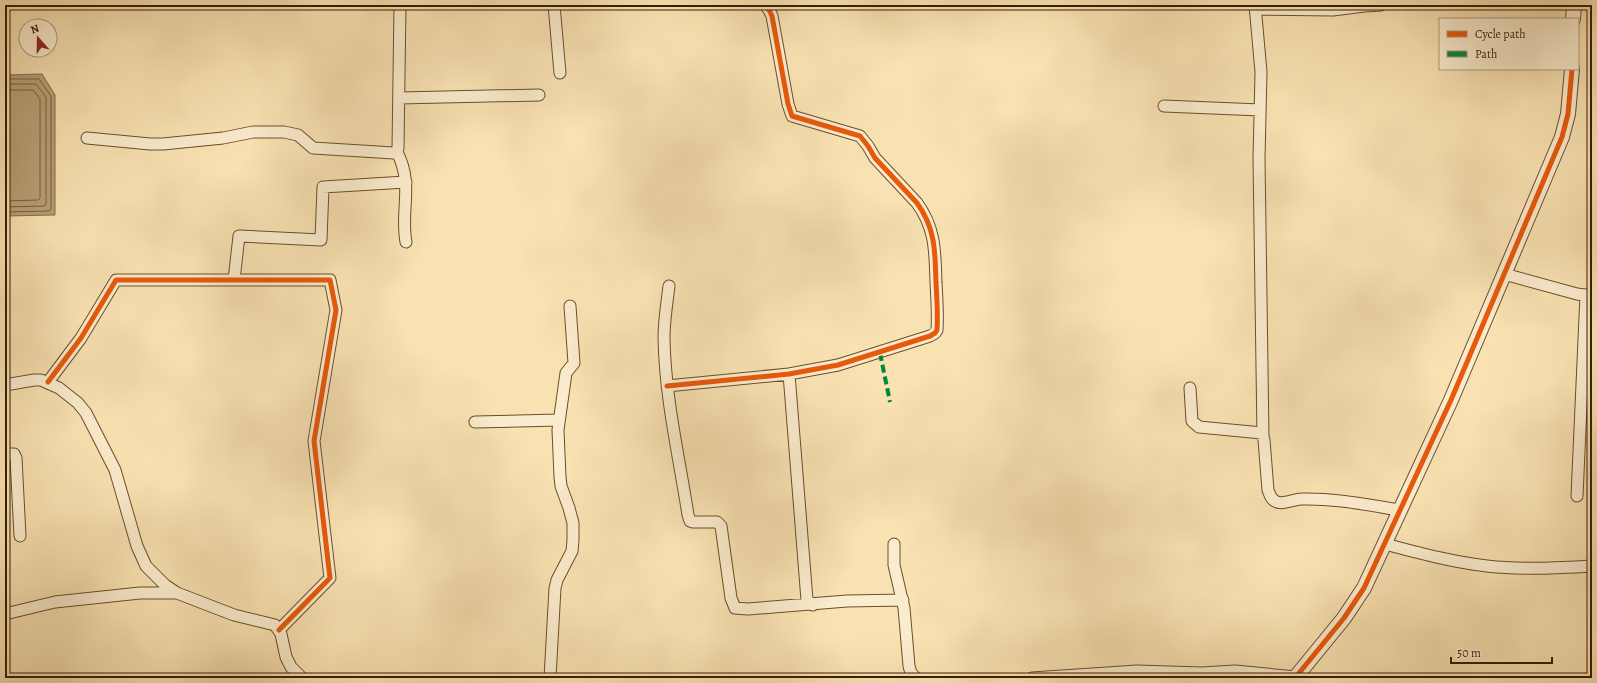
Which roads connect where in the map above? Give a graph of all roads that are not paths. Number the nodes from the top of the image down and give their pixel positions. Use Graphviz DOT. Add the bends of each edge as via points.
graph roads {
  1 [pos="400,5"];
  2 [pos="554,5"];
  3 [pos="765,5"];
  4 [pos="1381,5"];
  5 [pos="1574,5"];
  6 [pos="1255,7"];
  7 [pos="1574,18"];
  8 [pos="1572,70"];
  9 [pos="560,73"];
  10 [pos="539,95"];
  11 [pos="399,98"];
  12 [pos="1164,106"];
  13 [pos="1260,110"];
  14 [pos="88,138"];
  15 [pos="397,152"];
  16 [pos="406,182"];
  17 [pos="406,242"];
  18 [pos="1504,274"];
  19 [pos="234,280"];
  20 [pos="669,286"];
  21 [pos="1589,295"];
  22 [pos="570,306"];
  23 [pos="789,374"];
  24 [pos="48,382"];
  25 [pos="5,385"];
  26 [pos="668,386"];
  27 [pos="1190,388"];
  28 [pos="559,420"];
  29 [pos="475,422"];
  30 [pos="1263,436"];
  31 [pos="5,454"];
  32 [pos="1577,496"];
  33 [pos="1400,510"];
  34 [pos="20,536"];
  35 [pos="894,544"];
  36 [pos="1385,544"];
  37 [pos="1592,566"];
  38 [pos="177,593"];
  39 [pos="903,600"];
  40 [pos="808,603"];
  41 [pos="5,614"];
  42 [pos="279,630"];
  43 [pos="1296,677"];
  44 [pos="302,678"];
  45 [pos="550,678"];
  46 [pos="916,678"];
  47 [pos="1032,678"];
  1 -- 11 [label="street"];
  2 -- 9 [label="street"];
  3 -- 23 [label="street" via="772,16 792,116 860,136 875,158 923,211 934,242 938,322 936,333 838,365"];
  4 -- 6 [label="street" via="1333,10"];
  5 -- 7 [label="street"];
  6 -- 13 [label="street" via="1261,72"];
  8 -- 18 [label="street" via="1568,114 1562,138"];
  10 -- 11 [label="street"];
  11 -- 15 [label="street"];
  12 -- 13 [label="street"];
  13 -- 30 [label="street"];
  14 -- 15 [label="street" via="163,144 267,131 298,135 313,148"];
  15 -- 16 [label="street"];
  16 -- 17 [label="street"];
  16 -- 19 [label="street" via="323,187 321,240 239,236"];
  18 -- 21 [label="street"];
  18 -- 33 [label="street" via="1451,400"];
  19 -- 24 [label="street" via="116,280 81,338"];
  19 -- 42 [label="street" via="330,280 336,310 314,441 330,578"];
  20 -- 26 [label="street" via="664,336"];
  21 -- 32 [label="street"];
  22 -- 28 [label="street" via="574,363 566,373"];
  23 -- 26 [label="street"];
  23 -- 40 [label="street"];
  24 -- 25 [label="street" via="34,380"];
  24 -- 38 [label="street" via="69,395 86,413 115,470 146,566"];
  26 -- 40 [label="street" via="671,420 688,516 693,522 717,522 721,526 733,605 735,608 748,609"];
  27 -- 30 [label="street" via="1192,421 1199,428 1258,432"];
  28 -- 29 [label="street"];
  28 -- 45 [label="street" via="561,486 573,522 573,540 572,551 555,588"];
  30 -- 33 [label="street" via="1268,490 1270,497 1276,502 1301,499 1334,500"];
  31 -- 34 [label="street" via="14,454 16,458"];
  33 -- 36 [label="street"];
  35 -- 39 [label="street" via="894,565"];
  36 -- 37 [label="street" via="1431,557 1488,566"];
  36 -- 43 [label="street" via="1355,603"];
  38 -- 41 [label="street" via="140,593 55,602"];
  38 -- 42 [label="street" via="234,615 271,624"];
  39 -- 40 [label="street"];
  39 -- 46 [label="street" via="909,666"];
  42 -- 44 [label="street" via="286,657 291,667"];
  43 -- 47 [label="street" via="1235,670 1202,673 1137,671"];
}
